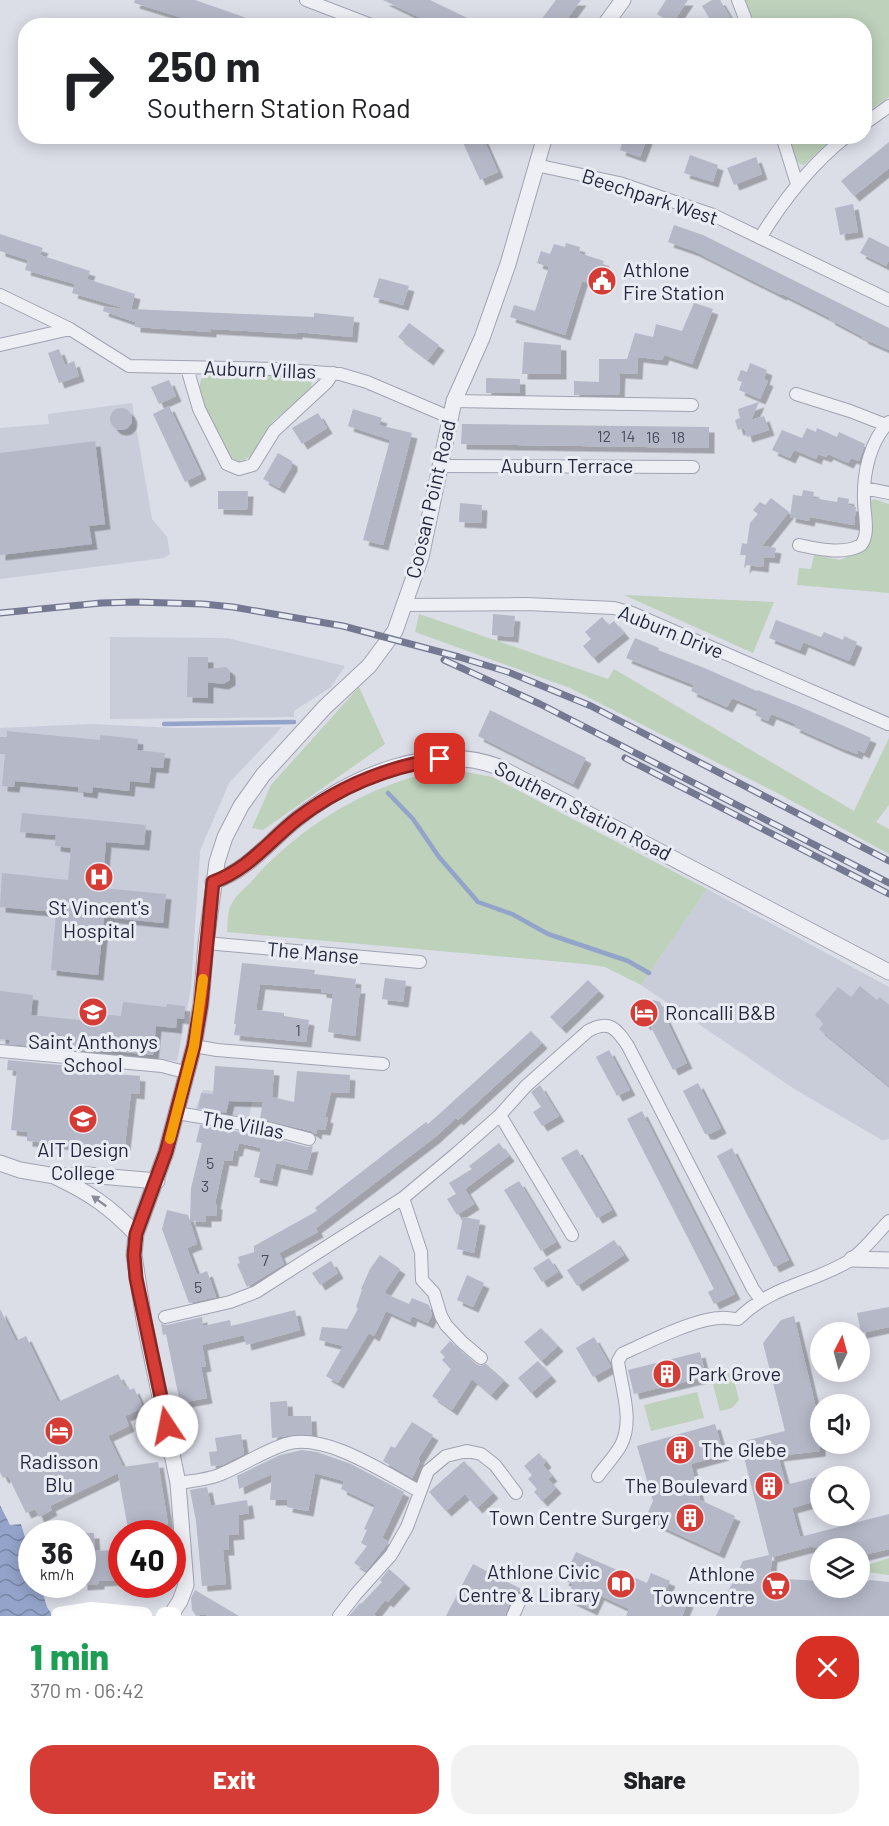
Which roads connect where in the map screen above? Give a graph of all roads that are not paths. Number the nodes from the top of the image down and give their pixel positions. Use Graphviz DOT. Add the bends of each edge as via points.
graph roads {
  1 [pos="306,0"];
  2 [pos="623,0"];
  3 [pos="738,0"];
  4 [pos="353,18"];
  5 [pos="610,18"];
  6 [pos="745,18"];
  7 [pos="889,106"];
  8 [pos="872,118"];
  9 [pos="543,144"];
  10 [pos="784,144"];
  11 [pos="838,144"];
  12 [pos="536,165"];
  13 [pos="797,184"];
  14 [pos="760,238"];
  15 [pos="0,295"];
  16 [pos="886,299"];
  17 [pos="70,329"];
  18 [pos="0,345"];
  19 [pos="187,368"];
  20 [pos="333,373"];
  21 [pos="796,394"];
  22 [pos="454,401"];
  23 [pos="692,405"];
  24 [pos="449,417"];
  25 [pos="887,423"];
  26 [pos="440,465"];
  27 [pos="693,467"];
  28 [pos="864,488"];
  29 [pos="889,494"];
  30 [pos="799,545"];
  31 [pos="404,605"];
  32 [pos="888,724"];
  33 [pos="213,882"];
  34 [pos="206,943"];
  35 [pos="420,963"];
  36 [pos="889,972"];
  37 [pos="194,1046"];
  38 [pos="0,1051"];
  39 [pos="383,1064"];
  40 [pos="188,1073"];
  41 [pos="177,1113"];
  42 [pos="500,1115"];
  43 [pos="309,1139"];
  44 [pos="0,1163"];
  45 [pos="55,1176"];
  46 [pos="157,1181"];
  47 [pos="403,1198"];
  48 [pos="889,1221"];
  49 [pos="136,1234"];
  50 [pos="572,1235"];
  51 [pos="852,1259"];
  52 [pos="889,1260"];
  53 [pos="761,1300"];
  54 [pos="165,1317"];
  55 [pos="481,1358"];
  56 [pos="598,1476"];
  57 [pos="178,1483"];
  58 [pos="419,1491"];
  59 [pos="516,1493"];
  60 [pos="520,1600"];
  61 [pos="66,1615"];
  62 [pos="142,1616"];
  63 [pos="170,1616"];
  64 [pos="339,1616"];
  65 [pos="513,1616"];
  1 -- 4 [label="street"];
  2 -- 5 [label="street"];
  3 -- 6 [label="street"];
  7 -- 8 [label="street"];
  9 -- 12 [label="street, Coosan Point Road"];
  10 -- 13 [label="street"];
  11 -- 13 [label="street"];
  12 -- 14 [label="street, Beechpark West" via="670,199"];
  12 -- 22 [label="street, Coosan Point Road" via="508,264"];
  13 -- 14 [label="street"];
  14 -- 16 [label="street, Beechpark West"];
  15 -- 17 [label="street, Auburn Villas"];
  17 -- 18 [label="street"];
  17 -- 19 [label="street, Auburn Villas" via="129,366"];
  19 -- 20 [label="street, Auburn Villas"];
  19 -- 20 [label="street, Auburn Villas" via="199,408 227,464 239,469 253,465 274,431 318,392"];
  20 -- 24 [label="street, Auburn Villas" via="362,379"];
  21 -- 25 [label="street"];
  22 -- 23 [label="street"];
  22 -- 24 [label="street, Coosan Point Road"];
  24 -- 26 [label="street, Coosan Point Road"];
  25 -- 28 [label="street" via="871,454"];
  26 -- 27 [label="street, Auburn Terrace"];
  26 -- 31 [label="street, Coosan Point Road" via="421,557"];
  28 -- 29 [label="street"];
  28 -- 30 [label="street" via="866,533 861,545 833,550"];
  31 -- 32 [label="street, Auburn Drive" via="614,608"];
  31 -- 33 [label="street, Coosan Point Road" via="394,633 369,666 262,775 225,837"];
  33 -- 34 [label="street, Coosan Point Road"];
  33 -- 36 [label="street, Southern Station Road" via="232,875 296,820 350,785 413,763 472,759 499,766"];
  34 -- 35 [label="street, The Manse"];
  34 -- 37 [label="street, Coosan Point Road"];
  37 -- 39 [label="street"];
  37 -- 40 [label="street, Coosan Point Road"];
  38 -- 40 [label="street" via="162,1066"];
  40 -- 41 [label="street, Coosan Point Road"];
  41 -- 43 [label="street, The Villas"];
  41 -- 46 [label="street, Coosan Point Road"];
  42 -- 47 [label="street"];
  42 -- 50 [label="street"];
  42 -- 53 [label="street" via="526,1086 588,1031 598,1025 614,1028 628,1046"];
  44 -- 45 [label="street"];
  45 -- 46 [label="street"];
  49 -- 45 [label="street, one-way" via="114,1211"];
  46 -- 49 [label="street, Coosan Point Road"];
  47 -- 54 [label="street" via="256,1292 235,1301"];
  47 -- 55 [label="street" via="421,1252 422,1280 434,1293 446,1325"];
  48 -- 51 [label="street"];
  49 -- 57 [label="street, Coosan Point Road" via="136,1278"];
  51 -- 52 [label="street"];
  51 -- 53 [label="street"];
  53 -- 56 [label="street" via="738,1319 718,1318 677,1330 622,1354 618,1361 627,1426 620,1446"];
  57 -- 58 [label="street" via="213,1477 287,1444 305,1442 340,1451"];
  57 -- 63 [label="street, Coosan Point Road" via="186,1585"];
  58 -- 59 [label="street" via="435,1464 446,1456 467,1451 489,1459"];
  58 -- 64 [label="street" via="391,1555"];
  60 -- 65 [label="street"];
  61 -- 62 [label="main road" via="91,1611"];
}
